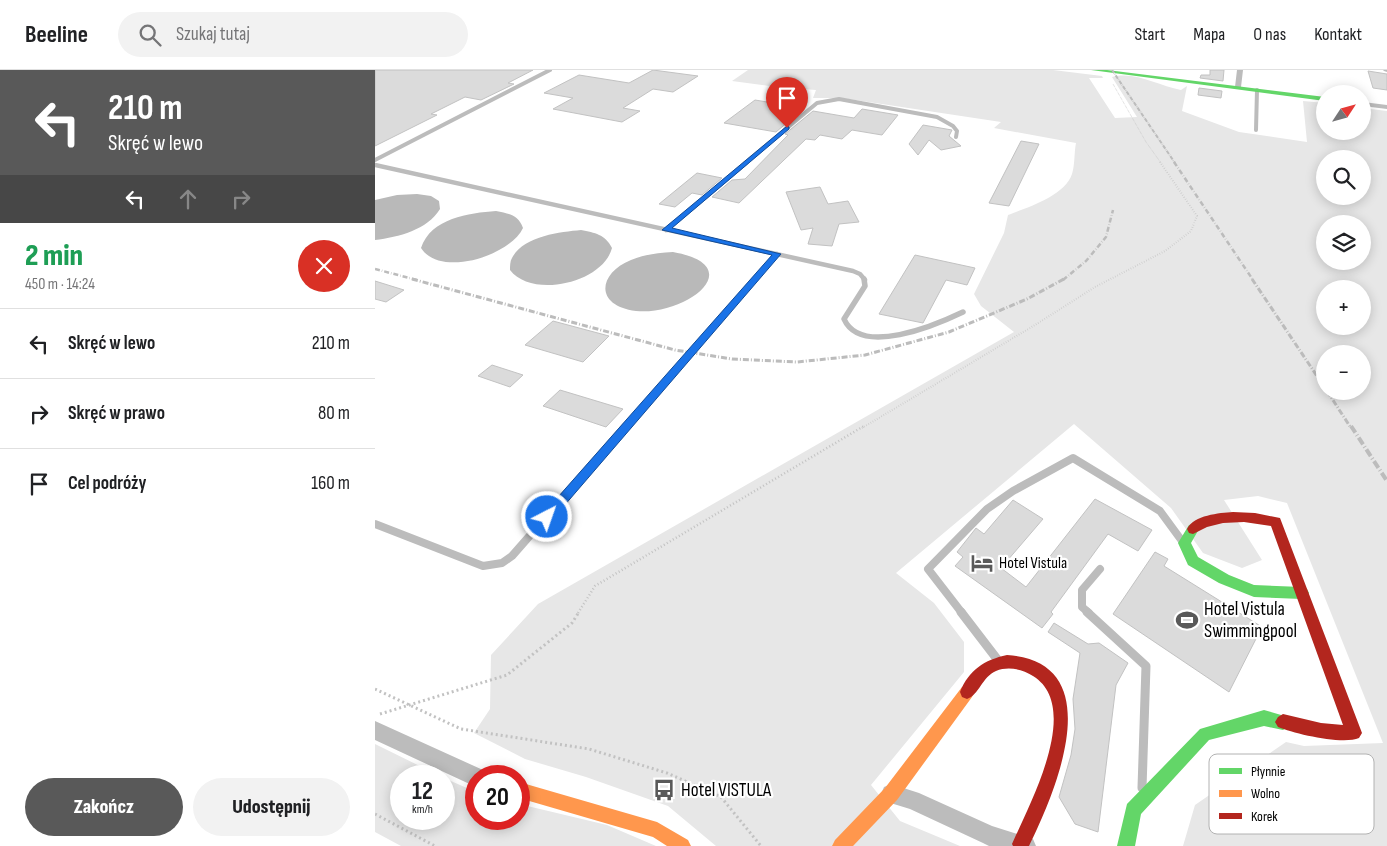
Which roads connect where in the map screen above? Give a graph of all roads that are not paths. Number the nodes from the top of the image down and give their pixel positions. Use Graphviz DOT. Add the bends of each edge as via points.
graph roads {
  1 [pos="549,70"];
  2 [pos="1094,70"];
  3 [pos="1240,70"];
  4 [pos="1238,88"];
  5 [pos="1257,90"];
  6 [pos="1316,98"];
  7 [pos="1371,105"];
  8 [pos="1387,107"];
  9 [pos="1256,130"];
  10 [pos="956,137"];
  11 [pos="375,160"];
  12 [pos="375,165"];
  13 [pos="666,230"];
  14 [pos="777,254"];
  15 [pos="963,312"];
  16 [pos="375,524"];
  17 [pos="1184,543"];
  18 [pos="1100,569"];
  19 [pos="1302,593"];
  20 [pos="999,662"];
  21 [pos="375,730"];
  22 [pos="465,772"];
  23 [pos="530,793"];
  24 [pos="891,794"];
  25 [pos="1142,801"];
  26 [pos="1023,845"];
  27 [pos="682,846"];
  28 [pos="841,846"];
  29 [pos="1126,846"];
  1 -- 11 [label="lane"];
  2 -- 4 [label="street"];
  3 -- 4 [label="street"];
  4 -- 5 [label="street"];
  5 -- 6 [label="street"];
  5 -- 9 [label="lane"];
  7 -- 8 [label="street"];
  10 -- 13 [label="lane" via="957,131 953,126 937,117 839,99 817,102"];
  12 -- 13 [label="lane"];
  13 -- 14 [label="lane"];
  14 -- 15 [label="lane" via="863,276 865,286 844,319 848,328 858,335 872,338 926,329"];
  14 -- 16 [label="lane" via="512,556 502,563 483,566"];
  17 -- 19 [label="street" via="1193,561 1225,579 1254,591"];
  17 -- 19 [label="street" via="1193,527 1213,518 1242,517 1276,522"];
  17 -- 20 [label="lane" via="1160,511 1073,458 1013,491 987,509 928,569"];
  18 -- 25 [label="lane" via="1083,590 1082,608 1146,666"];
  19 -- 25 [label="street" via="1354,733 1321,731 1264,718 1205,734"];
  20 -- 24 [label="street" via="982,671"];
  20 -- 26 [label="street" via="1020,662 1045,674 1060,703 1060,726 1050,777"];
  21 -- 22 [label="street"];
  23 -- 27 [label="street" via="657,830"];
  24 -- 26 [label="street" via="912,800 990,836"];
  24 -- 28 [label="street"];
  25 -- 29 [label="street" via="1133,810"];
}
